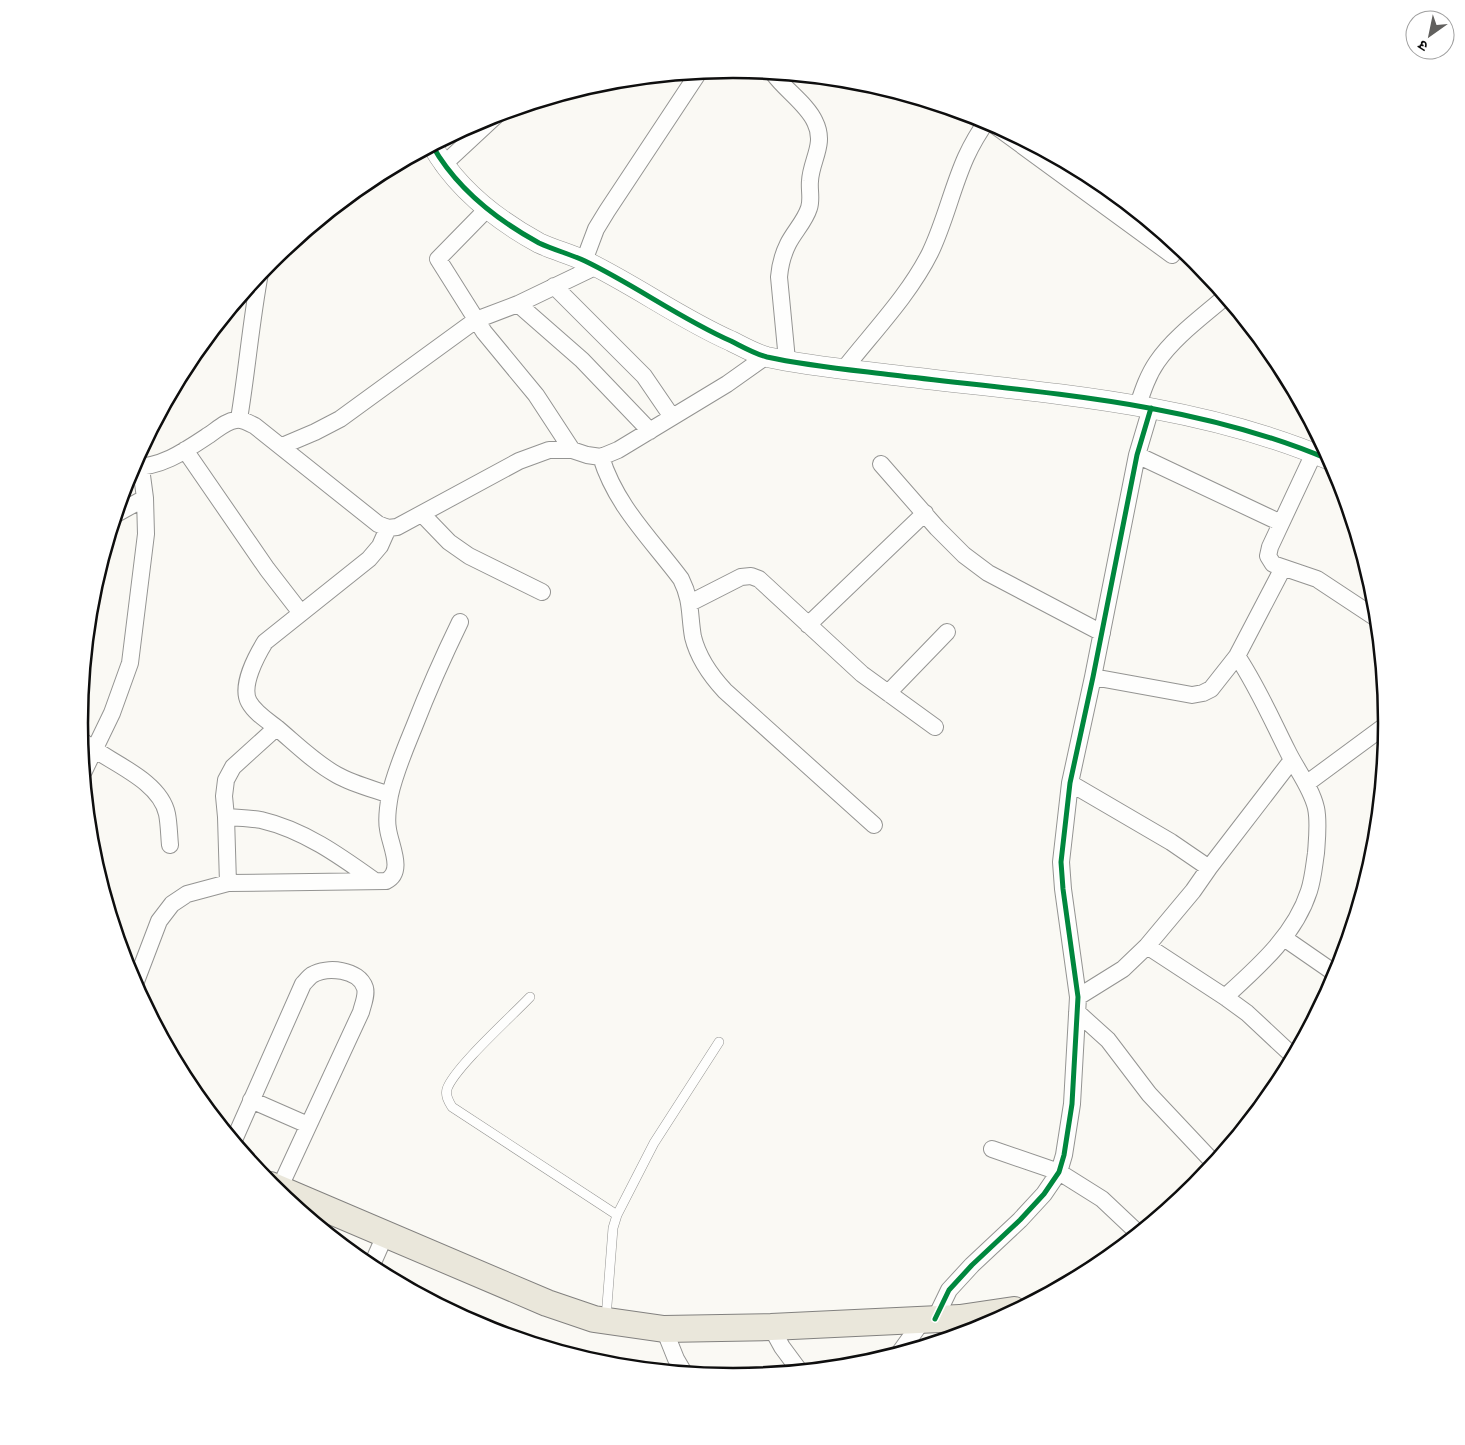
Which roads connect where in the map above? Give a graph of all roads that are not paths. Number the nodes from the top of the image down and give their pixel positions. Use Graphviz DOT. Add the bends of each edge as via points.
graph roads {
  1 [pos="695,79"];
  2 [pos="778,79"];
  3 [pos="483,128"];
  4 [pos="983,129"];
  5 [pos="435,150"];
  6 [pos="1054,164"];
  7 [pos="443,165"];
  8 [pos="487,209"];
  9 [pos="1172,255"];
  10 [pos="590,264"];
  11 [pos="258,286"];
  12 [pos="554,286"];
  13 [pos="1220,301"];
  14 [pos="518,304"];
  15 [pos="476,320"];
  16 [pos="765,356"];
  17 [pos="787,360"];
  18 [pos="844,369"];
  19 [pos="1145,406"];
  20 [pos="672,417"];
  21 [pos="239,419"];
  22 [pos="650,430"];
  23 [pos="282,446"];
  24 [pos="185,450"];
  25 [pos="572,450"];
  26 [pos="1137,455"];
  27 [pos="1319,456"];
  28 [pos="601,457"];
  29 [pos="1321,459"];
  30 [pos="881,464"];
  31 [pos="141,467"];
  32 [pos="138,474"];
  33 [pos="145,498"];
  34 [pos="124,510"];
  35 [pos="925,513"];
  36 [pos="422,514"];
  37 [pos="1281,523"];
  38 [pos="388,528"];
  39 [pos="1283,568"];
  40 [pos="542,592"];
  41 [pos="690,604"];
  42 [pos="1368,612"];
  43 [pos="301,613"];
  44 [pos="460,622"];
  45 [pos="808,625"];
  46 [pos="947,632"];
  47 [pos="1102,633"];
  48 [pos="1237,656"];
  49 [pos="1093,677"];
  50 [pos="888,693"];
  51 [pos="935,727"];
  52 [pos="276,728"];
  53 [pos="1378,731"];
  54 [pos="89,747"];
  55 [pos="94,751"];
  56 [pos="1292,760"];
  57 [pos="89,762"];
  58 [pos="1070,783"];
  59 [pos="1306,784"];
  60 [pos="390,795"];
  61 [pos="226,817"];
  62 [pos="874,825"];
  63 [pos="170,845"];
  64 [pos="1208,868"];
  65 [pos="375,881"];
  66 [pos="228,884"];
  67 [pos="1284,938"];
  68 [pos="1147,946"];
  69 [pos="1328,969"];
  70 [pos="139,974"];
  71 [pos="530,997"];
  72 [pos="1225,997"];
  73 [pos="1077,1004"];
  74 [pos="719,1042"];
  75 [pos="1287,1051"];
  76 [pos="251,1100"];
  77 [pos="308,1125"];
  78 [pos="237,1134"];
  79 [pos="992,1149"];
  80 [pos="1209,1157"];
  81 [pos="1059,1172"];
  82 [pos="278,1180"];
  83 [pos="294,1195"];
  84 [pos="617,1215"];
  85 [pos="1133,1228"];
  86 [pos="386,1233"];
  87 [pos="374,1259"];
  88 [pos="986,1315"];
  89 [pos="606,1321"];
  90 [pos="945,1322"];
  91 [pos="771,1327"];
  92 [pos="664,1329"];
  93 [pos="918,1340"];
  94 [pos="794,1364"];
  95 [pos="680,1365"];
  1 -- 10 [label="street" via="596,229"];
  2 -- 17 [label="street" via="813,117 819,137 810,180 810,205 788,245 778,277"];
  3 -- 7 [label="street"];
  4 -- 18 [label="street" via="965,158 938,234 918,274"];
  5 -- 7 [label="street"];
  6 -- 9 [label="street"];
  7 -- 8 [label="street"];
  8 -- 10 [label="street" via="541,243"];
  8 -- 15 [label="street" via="438,259"];
  10 -- 12 [label="street"];
  10 -- 16 [label="street" via="718,335"];
  11 -- 21 [label="street"];
  12 -- 14 [label="street"];
  12 -- 20 [label="street" via="644,376"];
  13 -- 19 [label="street" via="1156,363 1148,377"];
  14 -- 15 [label="street"];
  14 -- 22 [label="street" via="582,360"];
  15 -- 23 [label="street" via="340,419"];
  15 -- 25 [label="street" via="536,395"];
  16 -- 17 [label="street"];
  16 -- 20 [label="street" via="727,384"];
  17 -- 18 [label="street"];
  18 -- 19 [label="street"];
  19 -- 26 [label="street"];
  19 -- 27 [label="street" via="1250,431"];
  20 -- 22 [label="street"];
  21 -- 23 [label="street" via="255,426"];
  21 -- 24 [label="street" via="226,423"];
  22 -- 28 [label="street"];
  23 -- 38 [label="street" via="378,524"];
  24 -- 31 [label="street" via="161,463"];
  24 -- 43 [label="street"];
  25 -- 28 [label="street"];
  25 -- 36 [label="street" via="548,450 519,461"];
  26 -- 37 [label="street"];
  26 -- 47 [label="street"];
  28 -- 41 [label="street" via="618,497 681,579"];
  29 -- 37 [label="street"];
  30 -- 35 [label="street"];
  32 -- 33 [label="street"];
  33 -- 34 [label="street"];
  33 -- 55 [label="street" via="146,534 130,663"];
  35 -- 45 [label="street"];
  35 -- 47 [label="street" via="964,554 988,572"];
  36 -- 38 [label="street" via="398,527"];
  36 -- 40 [label="street" via="449,542 469,556"];
  37 -- 39 [label="street" via="1268,556 1273,564"];
  38 -- 43 [label="street" via="380,546 368,559"];
  39 -- 42 [label="street" via="1317,579"];
  39 -- 48 [label="street"];
  41 -- 45 [label="street" via="741,577 751,576 767,585"];
  41 -- 62 [label="street" via="693,638 714,679"];
  43 -- 52 [label="street" via="265,642 250,674 249,702"];
  44 -- 60 [label="street" via="400,760"];
  45 -- 50 [label="street"];
  46 -- 50 [label="street"];
  47 -- 49 [label="street"];
  48 -- 49 [label="street" via="1211,690 1192,695"];
  48 -- 56 [label="street" via="1263,698"];
  49 -- 58 [label="street"];
  50 -- 51 [label="street"];
  52 -- 60 [label="street" via="323,767"];
  52 -- 61 [label="street" via="233,767 226,780"];
  53 -- 59 [label="street"];
  54 -- 55 [label="street"];
  55 -- 57 [label="street"];
  55 -- 63 [label="street" via="147,784 160,797 167,813"];
  56 -- 59 [label="street"];
  56 -- 64 [label="street"];
  58 -- 64 [label="street" via="1171,842"];
  58 -- 73 [label="street" via="1061,862"];
  59 -- 67 [label="street" via="1316,808 1318,839 1309,891"];
  60 -- 65 [label="street" via="387,828 395,872 386,881"];
  61 -- 65 [label="street" via="260,820 287,829 319,843"];
  61 -- 66 [label="street"];
  64 -- 68 [label="street"];
  65 -- 66 [label="street"];
  66 -- 70 [label="street" via="187,894 172,904 159,922"];
  67 -- 69 [label="street"];
  67 -- 72 [label="street"];
  68 -- 72 [label="street"];
  68 -- 73 [label="street"];
  71 -- 84 [label="lane" via="450,1083 446,1092 448,1100 452,1107"];
  72 -- 75 [label="street"];
  73 -- 80 [label="street" via="1149,1094"];
  73 -- 81 [label="street" via="1072,1104"];
  74 -- 84 [label="lane" via="654,1143"];
  76 -- 77 [label="street"];
  76 -- 77 [label="street" via="303,984 322,971 346,971 359,978 365,989 365,1001"];
  76 -- 78 [label="street"];
  77 -- 82 [label="street"];
  79 -- 81 [label="street"];
  81 -- 85 [label="street" via="1102,1199"];
  81 -- 90 [label="street" via="1020,1220 949,1290"];
  83 -- 86 [label="main road"];
  84 -- 89 [label="lane" via="613,1228"];
  86 -- 87 [label="street"];
  86 -- 89 [label="main road" via="547,1303"];
  88 -- 90 [label="main road"];
  89 -- 92 [label="main road"];
  90 -- 91 [label="main road"];
  90 -- 93 [label="street"];
  91 -- 92 [label="main road"];
  91 -- 94 [label="street"];
  92 -- 95 [label="street"];
}
